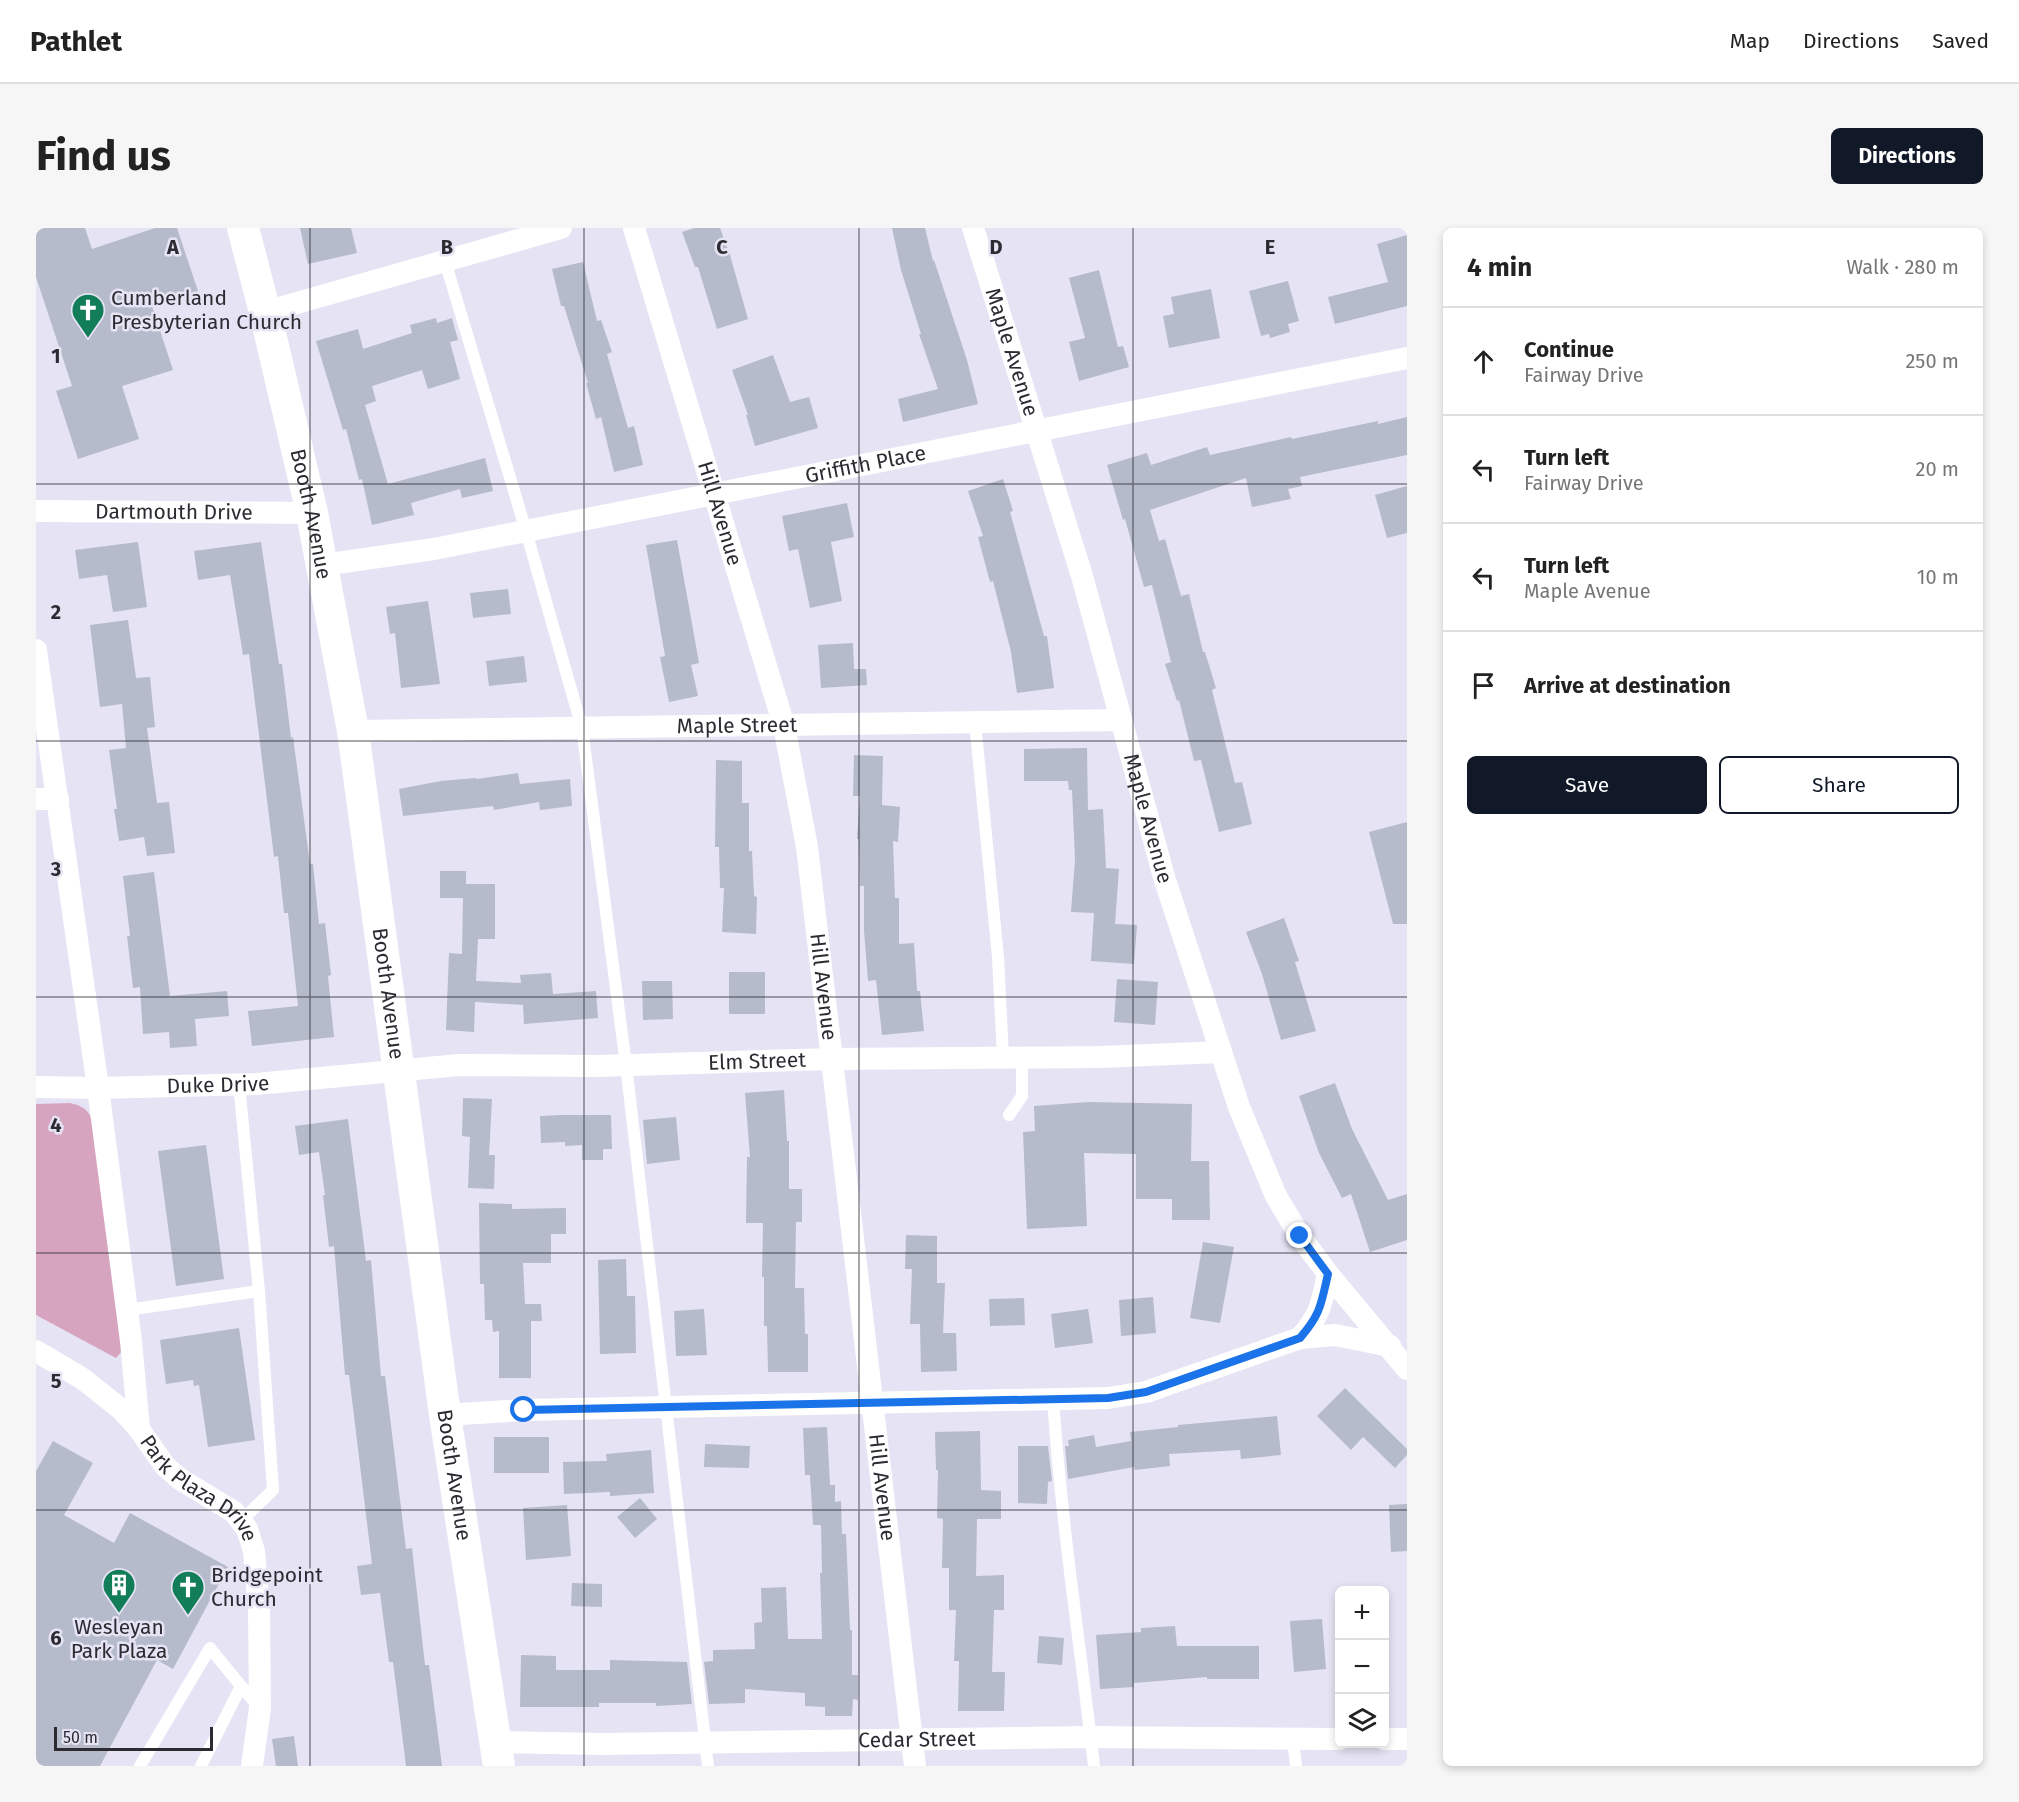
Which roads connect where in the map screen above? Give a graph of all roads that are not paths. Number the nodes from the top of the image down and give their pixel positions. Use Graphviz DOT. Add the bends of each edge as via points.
graph roads {
  1 [pos="243,228"];
  2 [pos="561,228"];
  3 [pos="634,228"];
  4 [pos="973,228"];
  5 [pos="445,261"];
  6 [pos="265,312"];
  7 [pos="1407,358"];
  8 [pos="1037,431"];
  9 [pos="715,493"];
  10 [pos="36,511"];
  11 [pos="312,513"];
  12 [pos="526,531"];
  13 [pos="323,565"];
  14 [pos="36,650"];
  15 [pos="1121,720"];
  16 [pos="975,722"];
  17 [pos="784,726"];
  18 [pos="582,728"];
  19 [pos="353,731"];
  20 [pos="47,799"];
  21 [pos="1221,1052"];
  22 [pos="1012,1058"];
  23 [pos="832,1059"];
  24 [pos="626,1065"];
  25 [pos="399,1071"];
  26 [pos="239,1084"];
  27 [pos="36,1087"];
  28 [pos="98,1088"];
  29 [pos="1008,1115"];
  30 [pos="1328,1274"];
  31 [pos="259,1291"];
  32 [pos="127,1310"];
  33 [pos="1300,1338"];
  34 [pos="1390,1346"];
  35 [pos="36,1351"];
  36 [pos="1407,1368"];
  37 [pos="1053,1398"];
  38 [pos="873,1402"];
  39 [pos="665,1406"];
  40 [pos="445,1415"];
  41 [pos="139,1429"];
  42 [pos="242,1521"];
  43 [pos="241,1686"];
  44 [pos="260,1708"];
  45 [pos="1091,1737"];
  46 [pos="912,1738"];
  47 [pos="1293,1739"];
  48 [pos="1335,1739"];
  49 [pos="1389,1739"];
  50 [pos="1407,1739"];
  51 [pos="705,1742"];
  52 [pos="497,1754"];
  53 [pos="140,1766"];
  54 [pos="201,1766"];
  55 [pos="252,1766"];
  56 [pos="708,1766"];
  57 [pos="915,1766"];
  58 [pos="1094,1766"];
  59 [pos="1296,1766"];
  1 -- 6 [label="street, Booth Avenue"];
  2 -- 5 [label="street"];
  3 -- 9 [label="street, Hill Avenue"];
  4 -- 8 [label="street, Maple Avenue"];
  5 -- 6 [label="street"];
  5 -- 12 [label="lane"];
  6 -- 11 [label="street, Booth Avenue"];
  7 -- 8 [label="street, Griffith Place"];
  8 -- 9 [label="street, Griffith Place"];
  8 -- 15 [label="street, Maple Avenue"];
  9 -- 12 [label="street, Griffith Place"];
  9 -- 17 [label="street, Hill Avenue"];
  10 -- 11 [label="street, Dartmouth Drive"];
  11 -- 13 [label="street, Booth Avenue"];
  12 -- 13 [label="street, Griffith Place"];
  12 -- 18 [label="lane"];
  13 -- 19 [label="street, Booth Avenue"];
  14 -- 20 [label="street, Park Plaza Drive"];
  15 -- 16 [label="street, Maple Street"];
  15 -- 21 [label="street, Maple Avenue" via="1164,877"];
  16 -- 17 [label="street, Maple Street"];
  16 -- 22 [label="lane"];
  17 -- 18 [label="street, Maple Street"];
  17 -- 23 [label="street, Hill Avenue" via="807,846"];
  18 -- 19 [label="street, Maple Street"];
  18 -- 24 [label="lane"];
  19 -- 25 [label="street, Booth Avenue"];
  20 -- 28 [label="street, Park Plaza Drive"];
  21 -- 22 [label="street, Elm Street"];
  21 -- 30 [label="street, Maple Avenue" via="1276,1196"];
  22 -- 23 [label="street, Elm Street"];
  22 -- 29 [label="lane" via="1022,1096"];
  23 -- 24 [label="street, Elm Street"];
  23 -- 38 [label="street, Hill Avenue"];
  24 -- 25 [label="street, Elm Street" via="459,1065"];
  24 -- 39 [label="lane"];
  25 -- 26 [label="street, Duke Drive"];
  25 -- 40 [label="street, Booth Avenue"];
  26 -- 28 [label="street, Duke Drive"];
  26 -- 31 [label="lane"];
  27 -- 28 [label="street, Duke Drive"];
  28 -- 32 [label="street, Park Plaza Drive"];
  30 -- 33 [label="street" via="1319,1312"];
  30 -- 34 [label="street, Maple Avenue"];
  31 -- 32 [label="lane"];
  31 -- 42 [label="lane" via="273,1490"];
  32 -- 41 [label="street, Park Plaza Drive"];
  33 -- 34 [label="street" via="1335,1335"];
  33 -- 37 [label="street" via="1146,1392 1108,1398"];
  34 -- 36 [label="street, Maple Avenue"];
  35 -- 41 [label="street, Park Plaza Drive" via="83,1379"];
  37 -- 38 [label="street"];
  37 -- 45 [label="lane" via="1059,1481"];
  38 -- 39 [label="street"];
  38 -- 46 [label="street, Hill Avenue"];
  39 -- 40 [label="street"];
  39 -- 51 [label="lane"];
  40 -- 52 [label="street, Booth Avenue"];
  41 -- 42 [label="street, Park Plaza Drive" via="165,1466"];
  42 -- 44 [label="street, Park Plaza Drive" via="254,1551"];
  43 -- 44 [label="lane"];
  43 -- 53 [label="lane" via="210,1648"];
  43 -- 54 [label="lane"];
  44 -- 55 [label="street, Park Plaza Drive"];
  45 -- 46 [label="street, Cedar Street"];
  45 -- 47 [label="street, Cedar Street"];
  45 -- 58 [label="lane"];
  46 -- 51 [label="street, Cedar Street"];
  46 -- 57 [label="street, Hill Avenue"];
  47 -- 48 [label="street, Cedar Street"];
  47 -- 59 [label="lane"];
  49 -- 50 [label="street"];
  51 -- 52 [label="street, Cedar Street" via="603,1744"];
  51 -- 56 [label="lane"];
}
